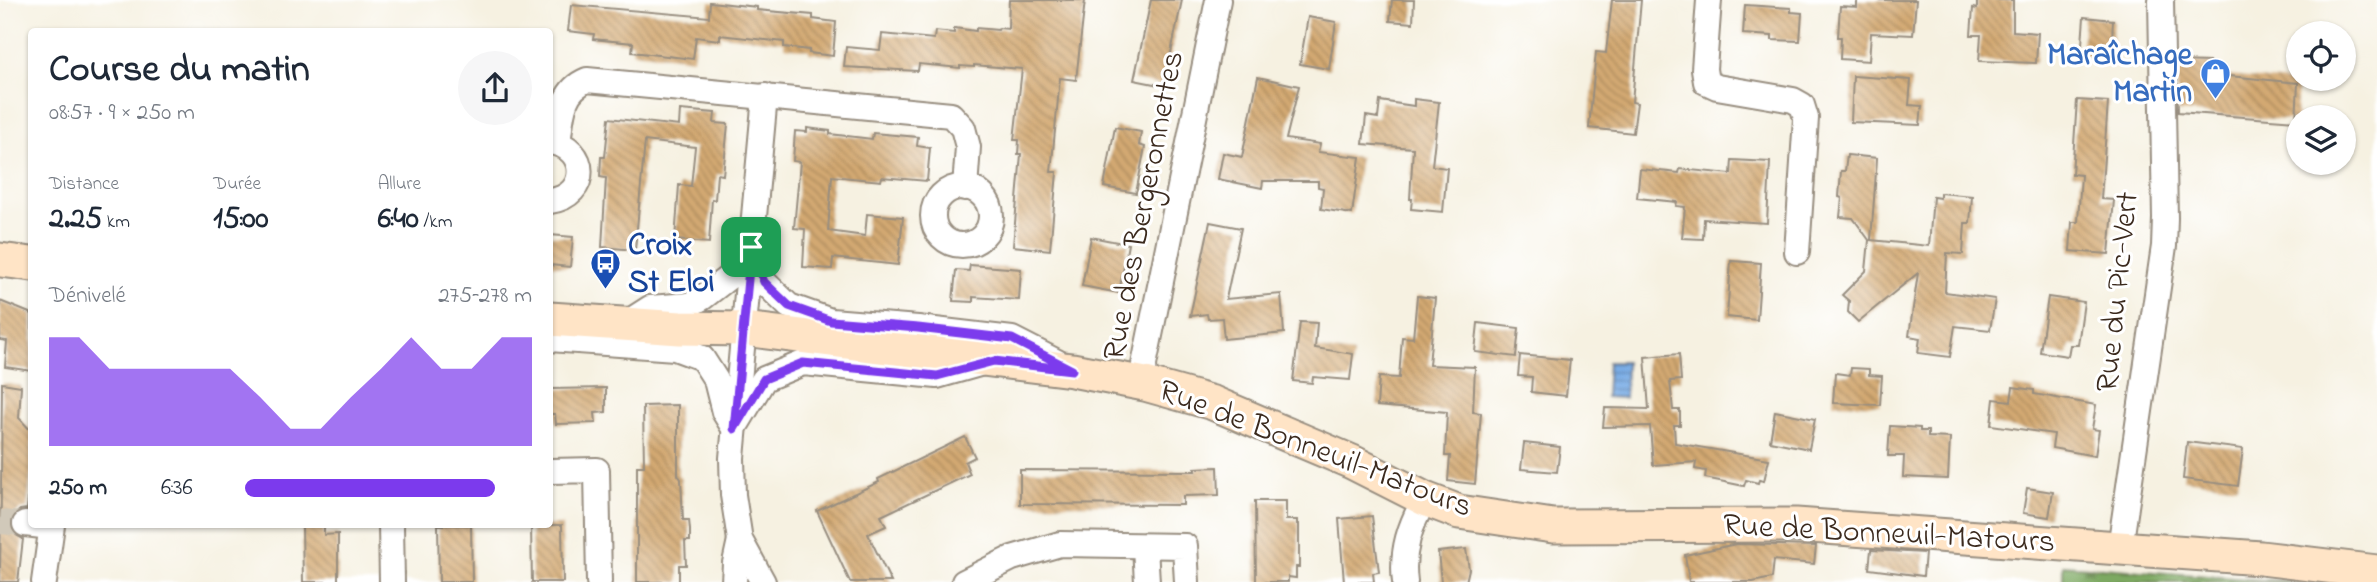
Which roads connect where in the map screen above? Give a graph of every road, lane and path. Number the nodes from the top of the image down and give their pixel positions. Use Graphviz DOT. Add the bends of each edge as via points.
graph roads {
  1 [pos="1219,0"];
  2 [pos="1709,0"];
  3 [pos="2161,0"];
  4 [pos="765,96"];
  5 [pos="554,142"];
  6 [pos="965,188"];
  7 [pos="553,200"];
  8 [pos="751,247"];
  9 [pos="1797,251"];
  10 [pos="0,260"];
  11 [pos="28,264"];
  12 [pos="553,319"];
  13 [pos="625,324"];
  14 [pos="744,329"];
  15 [pos="553,339"];
  16 [pos="994,361"];
  17 [pos="1072,370"];
  18 [pos="1145,384"];
  19 [pos="734,429"];
  20 [pos="553,471"];
  21 [pos="1425,499"];
  22 [pos="25,524"];
  23 [pos="28,524"];
  24 [pos="52,528"];
  25 [pos="391,528"];
  26 [pos="740,540"];
  27 [pos="1145,547"];
  28 [pos="2120,548"];
  29 [pos="2377,572"];
  30 [pos="44,582"];
  31 [pos="392,582"];
  32 [pos="599,582"];
  33 [pos="734,582"];
  34 [pos="763,582"];
  35 [pos="964,582"];
  36 [pos="1147,582"];
  37 [pos="1186,582"];
  38 [pos="1405,582"];
  1 -- 18 [label="street, Rue des Bergeronnettes" via="1144,365"];
  2 -- 9 [label="street" via="1706,82 1802,105 1806,118"];
  3 -- 28 [label="street, Rue du Pic-Vert" via="2164,246"];
  4 -- 5 [label="street" via="587,80 564,101"];
  4 -- 6 [label="street" via="951,115 963,128 968,147"];
  4 -- 8 [label="street"];
  5 -- 7 [label="street" via="572,152 580,175 567,195"];
  8 -- 13 [label="street" via="729,277 702,298 689,305 650,308"];
  8 -- 14 [label="street"];
  8 -- 17 [label="street" via="764,282 789,306 831,321 1012,339"];
  10 -- 11 [label="main road"];
  12 -- 13 [label="main road, Rue de Bonneuil-Matours"];
  13 -- 14 [label="main road, Rue de Bonneuil-Matours"];
  14 -- 16 [label="main road, Rue de Bonneuil-Matours"];
  14 -- 19 [label="street"];
  15 -- 19 [label="street" via="675,348 702,358 716,380 724,412"];
  16 -- 17 [label="main road, Rue de Bonneuil-Matours"];
  16 -- 19 [label="street" via="937,376 803,363 764,379"];
  17 -- 18 [label="main road, Rue de Bonneuil-Matours"];
  18 -- 21 [label="main road, Rue de Bonneuil-Matours" via="1213,403 1352,462"];
  19 -- 26 [label="street" via="733,495"];
  20 -- 32 [label="street" via="597,470"];
  21 -- 28 [label="main road, Rue de Bonneuil-Matours" via="1459,512 1553,526 1796,525"];
  21 -- 38 [label="street" via="1404,550"];
  22 -- 23 [label="street"];
  24 -- 30 [label="street"];
  25 -- 31 [label="street"];
  26 -- 33 [label="street"];
  26 -- 34 [label="street"];
  27 -- 35 [label="street" via="1060,544 1012,558"];
  27 -- 36 [label="street"];
  27 -- 37 [label="street" via="1185,546"];
  28 -- 29 [label="main road, Rue de Bonneuil-Matours"];
}
